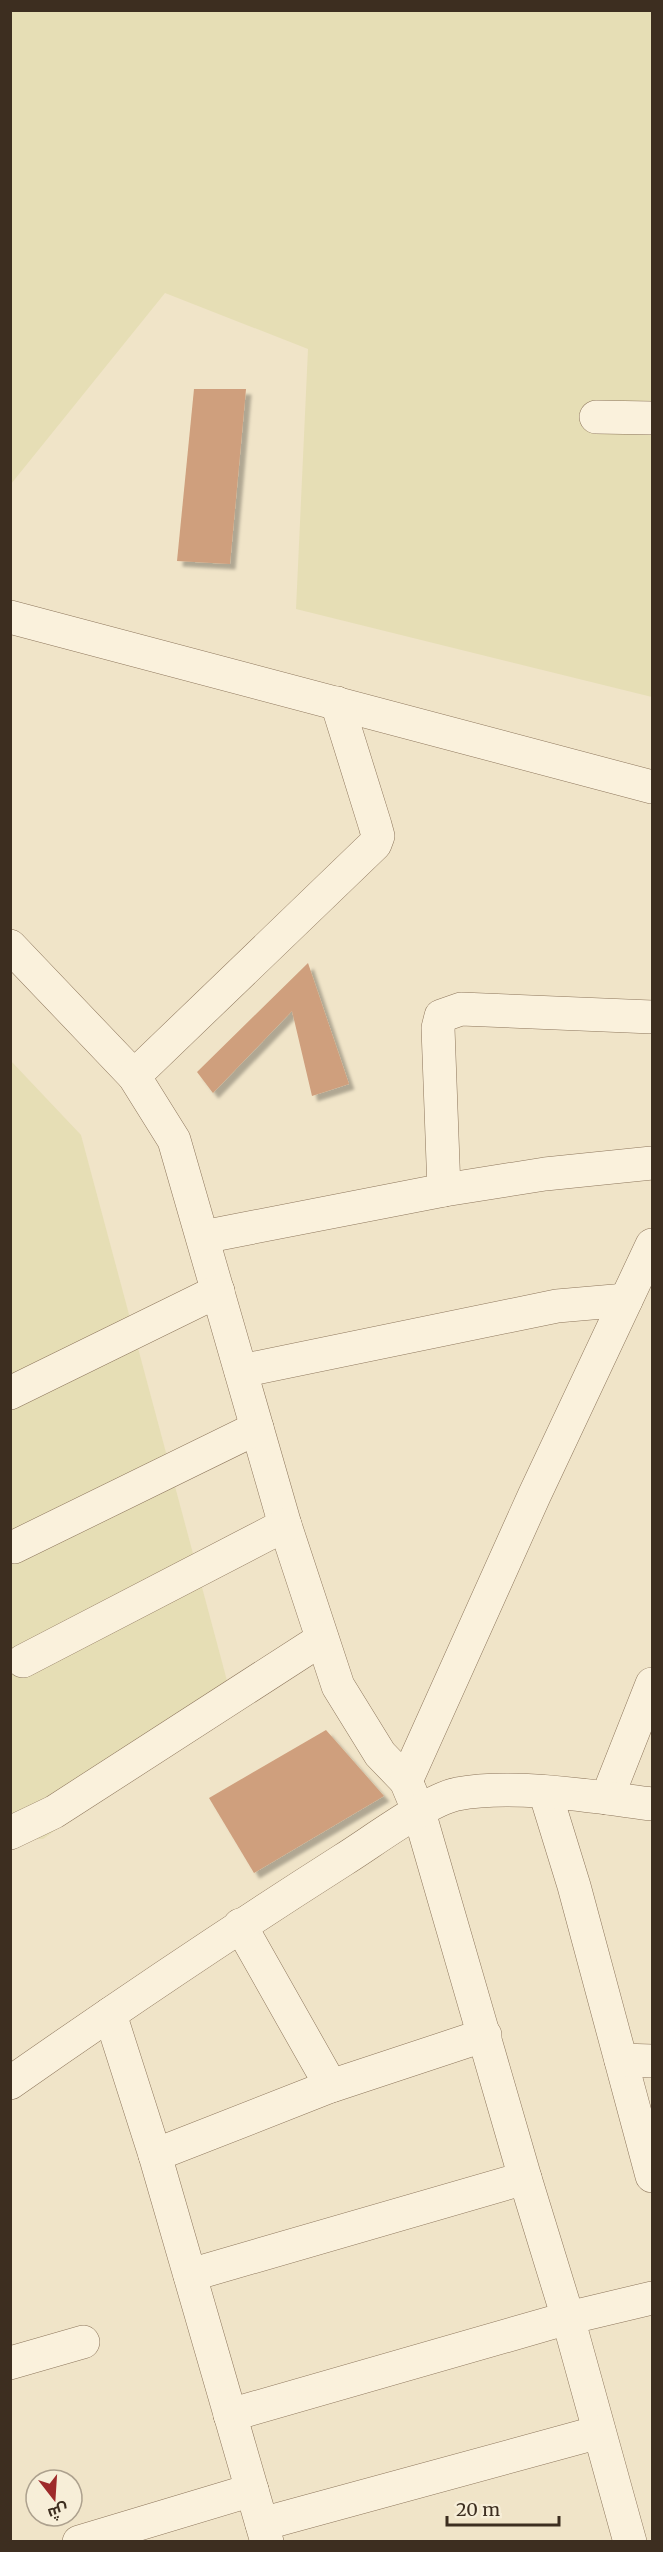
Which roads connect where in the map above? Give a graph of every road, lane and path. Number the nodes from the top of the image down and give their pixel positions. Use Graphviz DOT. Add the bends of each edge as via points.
graph roads {
  1 [pos="596,417"];
  2 [pos="652,418"];
  3 [pos="10,617"];
  4 [pos="337,704"];
  5 [pos="652,787"];
  6 [pos="10,946"];
  7 [pos="652,1017"];
  8 [pos="134,1076"];
  9 [pos="652,1163"];
  10 [pos="444,1190"];
  11 [pos="203,1238"];
  12 [pos="652,1245"];
  13 [pos="218,1291"];
  14 [pos="626,1300"];
  15 [pos="241,1371"];
  16 [pos="10,1393"];
  17 [pos="257,1428"];
  18 [pos="285,1525"];
  19 [pos="14,1547"];
  20 [pos="322,1639"];
  21 [pos="23,1661"];
  22 [pos="652,1684"];
  23 [pos="406,1781"];
  24 [pos="545,1792"];
  25 [pos="607,1798"];
  26 [pos="652,1804"];
  27 [pos="419,1812"];
  28 [pos="10,1833"];
  29 [pos="240,1925"];
  30 [pos="110,2014"];
  31 [pos="485,2035"];
  32 [pos="637,2060"];
  33 [pos="10,2083"];
  34 [pos="331,2086"];
  35 [pos="647,2135"];
  36 [pos="155,2155"];
  37 [pos="652,2176"];
  38 [pos="525,2178"];
  39 [pos="190,2275"];
  40 [pos="652,2298"];
  41 [pos="568,2318"];
  42 [pos="83,2342"];
  43 [pos="10,2363"];
  44 [pos="230,2415"];
  45 [pos="599,2432"];
  46 [pos="252,2490"];
  47 [pos="265,2532"];
  48 [pos="79,2541"];
  49 [pos="630,2541"];
  1 -- 2 [label="street"];
  3 -- 4 [label="street"];
  4 -- 5 [label="street"];
  4 -- 8 [label="street" via="378,836 375,844"];
  6 -- 8 [label="street"];
  7 -- 10 [label="street" via="461,1009 441,1016 438,1028"];
  8 -- 11 [label="street" via="174,1140"];
  9 -- 10 [label="street"];
  10 -- 11 [label="street"];
  11 -- 13 [label="street"];
  12 -- 14 [label="street"];
  13 -- 15 [label="street"];
  13 -- 16 [label="street"];
  14 -- 15 [label="street" via="556,1306"];
  14 -- 23 [label="street"];
  15 -- 17 [label="street"];
  17 -- 18 [label="street"];
  17 -- 19 [label="street"];
  18 -- 20 [label="street"];
  18 -- 21 [label="street"];
  20 -- 23 [label="street" via="338,1686 380,1754"];
  20 -- 28 [label="street" via="54,1812"];
  22 -- 25 [label="street"];
  23 -- 27 [label="street"];
  24 -- 25 [label="street"];
  24 -- 27 [label="street" via="455,1795"];
  24 -- 32 [label="street" via="574,1886"];
  25 -- 26 [label="street"];
  27 -- 29 [label="street"];
  27 -- 31 [label="street"];
  29 -- 30 [label="street"];
  29 -- 34 [label="street"];
  30 -- 33 [label="street"];
  30 -- 36 [label="street"];
  31 -- 34 [label="street"];
  31 -- 38 [label="street"];
  32 -- 35 [label="street"];
  34 -- 36 [label="street"];
  35 -- 37 [label="street"];
  36 -- 39 [label="street"];
  38 -- 39 [label="street"];
  38 -- 41 [label="street"];
  39 -- 44 [label="street"];
  40 -- 41 [label="street"];
  41 -- 44 [label="street"];
  41 -- 45 [label="street"];
  42 -- 43 [label="street"];
  44 -- 46 [label="street"];
  45 -- 47 [label="street"];
  45 -- 49 [label="street"];
  46 -- 47 [label="street"];
  46 -- 48 [label="street"];
}
